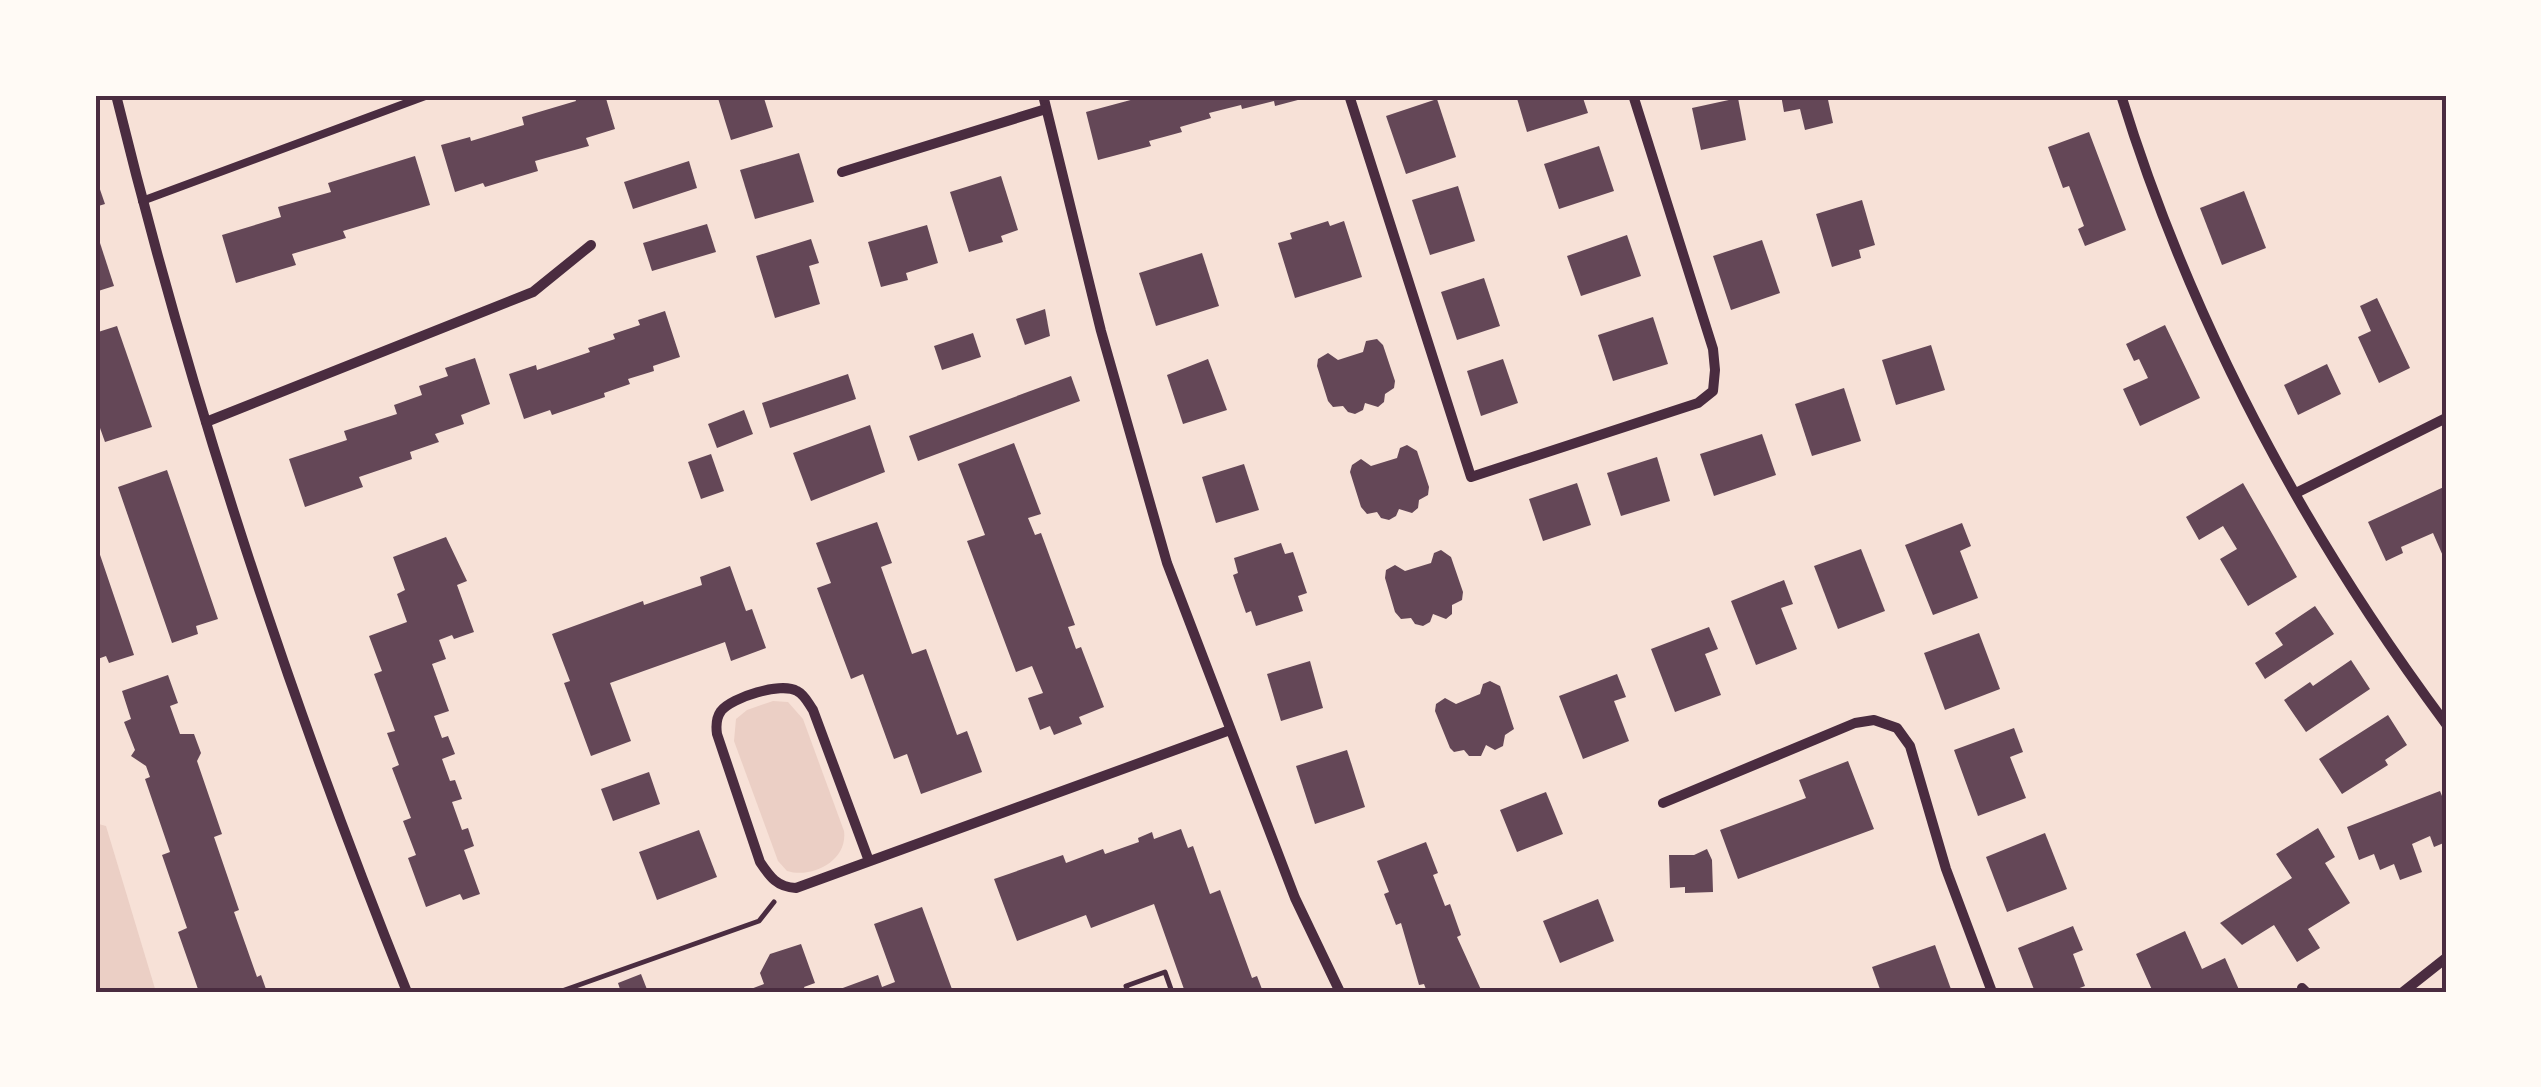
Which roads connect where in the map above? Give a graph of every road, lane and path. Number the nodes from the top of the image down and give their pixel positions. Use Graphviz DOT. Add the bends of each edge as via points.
graph roads {
  1 [pos="116,95"];
  2 [pos="428,95"];
  3 [pos="1043,95"];
  4 [pos="1349,95"];
  5 [pos="1633,95"];
  6 [pos="2122,95"];
  7 [pos="1046,109"];
  8 [pos="842,172"];
  9 [pos="142,201"];
  10 [pos="591,246"];
  11 [pos="2446,418"];
  12 [pos="206,422"];
  13 [pos="2296,493"];
  14 [pos="2446,724"];
  15 [pos="1230,730"];
  16 [pos="1663,803"];
  17 [pos="869,861"];
  18 [pos="784,887"];
  19 [pos="2446,958"];
  20 [pos="407,992"];
  21 [pos="560,992"];
  22 [pos="1128,992"];
  23 [pos="1172,992"];
  24 [pos="1340,992"];
  25 [pos="1992,992"];
  26 [pos="2403,992"];
  1 -- 9 [label="street"];
  2 -- 9 [label="lane"];
  3 -- 7 [label="street"];
  4 -- 5 [label="street" via="1471,477 1698,403 1713,391 1713,350"];
  6 -- 13 [label="street" via="2180,263 2233,380"];
  7 -- 8 [label="street"];
  7 -- 15 [label="street" via="1166,563"];
  9 -- 12 [label="street"];
  10 -- 12 [label="street" via="533,292"];
  11 -- 13 [label="street"];
  12 -- 20 [label="street" via="297,698"];
  13 -- 14 [label="street" via="2344,580"];
  15 -- 17 [label="street"];
  15 -- 24 [label="street" via="1295,898"];
  16 -- 25 [label="street" via="1855,724 1874,720 1897,728 1910,746"];
  17 -- 18 [label="street"];
  17 -- 18 [label="street" via="802,694 785,688 754,694 721,711 717,734 760,862"];
  18 -- 21 [label="path" via="759,921"];
  19 -- 26 [label="street"];
  22 -- 23 [label="path" via="1126,986 1165,972"];
}
